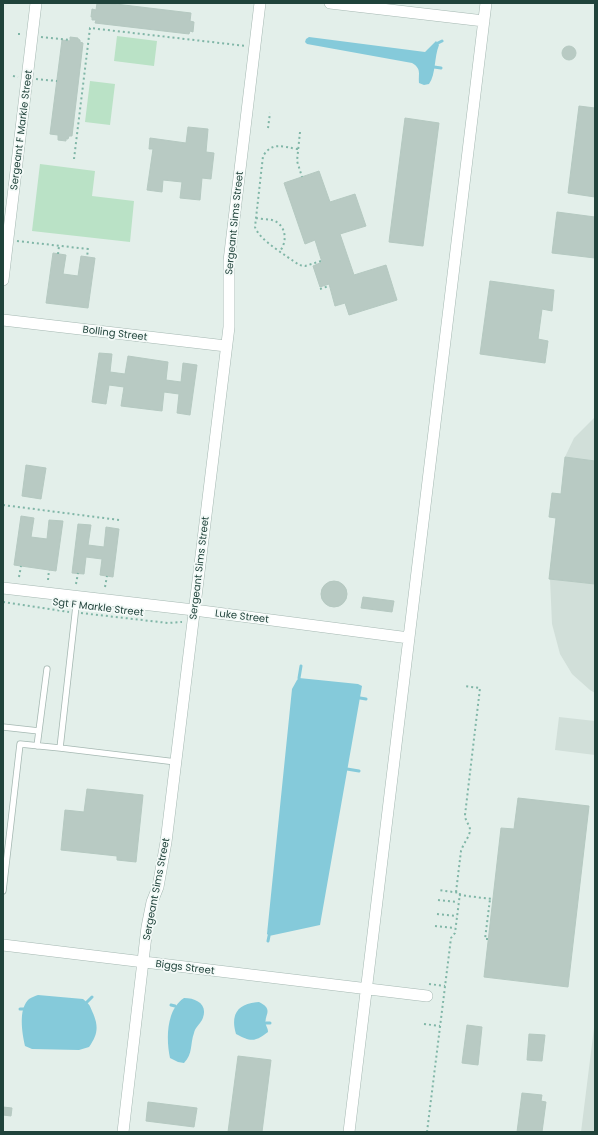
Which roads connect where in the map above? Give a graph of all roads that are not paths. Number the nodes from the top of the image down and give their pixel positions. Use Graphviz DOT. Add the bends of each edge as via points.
graph roads {
  1 [pos="36,3"];
  2 [pos="260,3"];
  3 [pos="330,3"];
  4 [pos="486,3"];
  5 [pos="355,4"];
  6 [pos="484,21"];
  7 [pos="3,280"];
  8 [pos="3,320"];
  9 [pos="226,346"];
  10 [pos="3,588"];
  11 [pos="77,597"];
  12 [pos="194,610"];
  13 [pos="409,638"];
  14 [pos="47,669"];
  15 [pos="3,727"];
  16 [pos="39,731"];
  17 [pos="37,746"];
  18 [pos="60,748"];
  19 [pos="176,762"];
  20 [pos="3,891"];
  21 [pos="3,945"];
  22 [pos="143,961"];
  23 [pos="366,989"];
  24 [pos="427,996"];
  25 [pos="123,1132"];
  26 [pos="349,1132"];
  1 -- 7 [label="street, Sergeant F Markle Street"];
  2 -- 9 [label="street, Sergeant Sims Street" via="229,261"];
  3 -- 5 [label="street"];
  4 -- 6 [label="street"];
  5 -- 6 [label="street"];
  6 -- 13 [label="street"];
  8 -- 9 [label="street, Bolling Street"];
  9 -- 12 [label="street, Sergeant Sims Street"];
  10 -- 11 [label="street, Luke Street"];
  11 -- 12 [label="street, Luke Street"];
  11 -- 18 [label="lane"];
  12 -- 13 [label="street, Luke Street"];
  12 -- 19 [label="street, Sergeant Sims Street"];
  13 -- 23 [label="street"];
  14 -- 16 [label="lane"];
  15 -- 16 [label="lane"];
  16 -- 17 [label="lane"];
  17 -- 18 [label="lane"];
  17 -- 20 [label="lane" via="20,744"];
  18 -- 19 [label="lane"];
  19 -- 22 [label="street, Sergeant Sims Street" via="162,864 147,927"];
  21 -- 22 [label="street, Biggs Street"];
  22 -- 23 [label="street, Biggs Street"];
  22 -- 25 [label="street, Sergeant Sims Street"];
  23 -- 24 [label="street, Biggs Street"];
  23 -- 26 [label="street"];
}
